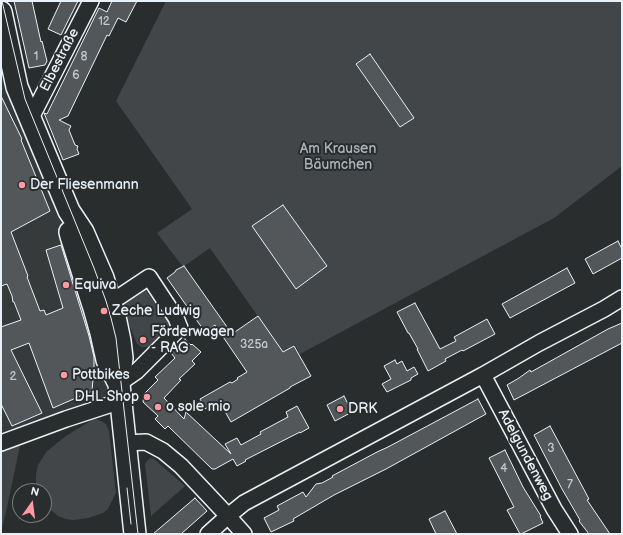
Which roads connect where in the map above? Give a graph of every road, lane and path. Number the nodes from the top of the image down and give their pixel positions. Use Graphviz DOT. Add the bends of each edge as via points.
graph roads {
  1 [pos="91,1"];
  2 [pos="1,12"];
  3 [pos="30,120"];
  4 [pos="69,211"];
  5 [pos="622,298"];
  6 [pos="110,301"];
  7 [pos="483,375"];
  8 [pos="120,393"];
  9 [pos="1,443"];
  10 [pos="125,443"];
  11 [pos="228,516"];
  12 [pos="135,534"];
  13 [pos="208,534"];
  14 [pos="244,534"];
  15 [pos="570,534"];
  1 -- 3 [label="street, Elbestraße"];
  2 -- 3 [label="main road" via="17,87"];
  3 -- 4 [label="main road"];
  4 -- 6 [label="main road" via="83,232"];
  4 -- 8 [label="main road" via="71,236 102,333 107,360"];
  5 -- 7 [label="street"];
  6 -- 8 [label="main road" via="122,358"];
  6 -- 8 [label="street" via="149,277 180,328 121,382"];
  7 -- 11 [label="street" via="244,503"];
  7 -- 15 [label="street, Adelgundenweg" via="554,509"];
  8 -- 9 [label="street" via="72,417"];
  8 -- 10 [label="main road"];
  10 -- 11 [label="street" via="146,442 163,451 181,466"];
  10 -- 12 [label="main road"];
  11 -- 13 [label="street"];
  11 -- 14 [label="street"];
}
